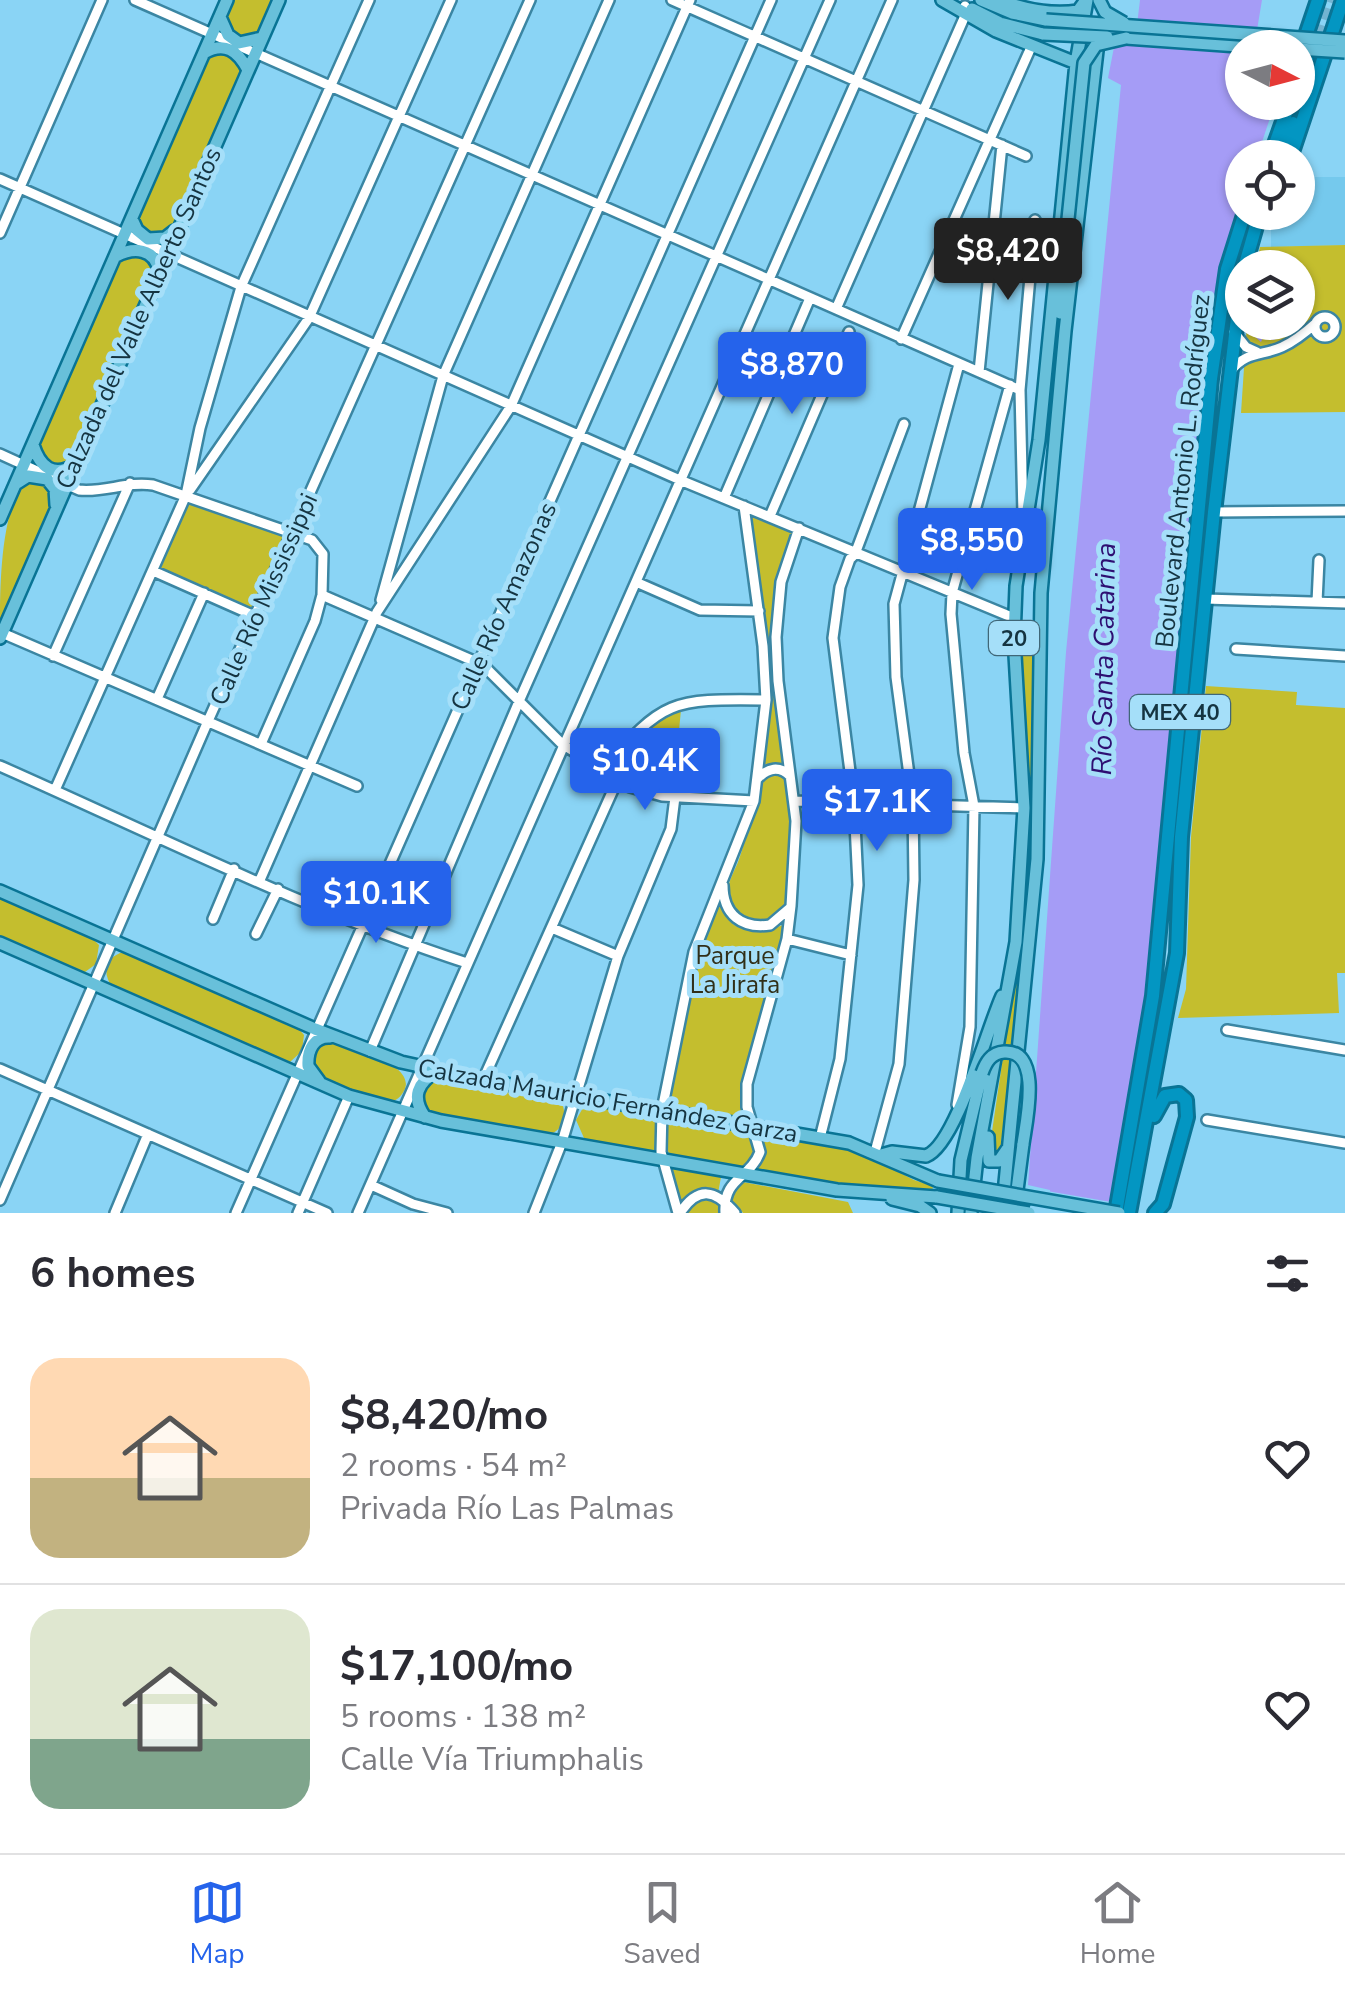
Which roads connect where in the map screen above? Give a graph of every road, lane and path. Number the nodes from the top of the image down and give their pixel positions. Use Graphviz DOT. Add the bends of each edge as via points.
graph roads {
  1 [pos="102,0"];
  2 [pos="135,0"];
  3 [pos="227,0"];
  4 [pos="279,0"];
  5 [pos="369,0"];
  6 [pos="451,0"];
  7 [pos="530,0"];
  8 [pos="609,0"];
  9 [pos="672,0"];
  10 [pos="771,0"];
  11 [pos="830,0"];
  12 [pos="892,0"];
  13 [pos="942,0"];
  14 [pos="982,0"];
  15 [pos="999,0"];
  16 [pos="1087,0"];
  17 [pos="1099,0"];
  18 [pos="1110,0"];
  19 [pos="1318,0"];
  20 [pos="1343,1"];
  21 [pos="688,3"];
  22 [pos="961,6"];
  23 [pos="220,17"];
  24 [pos="1345,29"];
  25 [pos="1308,30"];
  26 [pos="1127,32"];
  27 [pos="212,34"];
  28 [pos="755,35"];
  29 [pos="262,38"];
  30 [pos="1225,43"];
  31 [pos="1032,45"];
  32 [pos="1329,45"];
  33 [pos="1345,46"];
  34 [pos="1315,48"];
  35 [pos="1315,51"];
  36 [pos="1315,52"];
  37 [pos="204,53"];
  38 [pos="255,54"];
  39 [pos="805,58"];
  40 [pos="1324,62"];
  41 [pos="1076,63"];
  42 [pos="248,70"];
  43 [pos="857,82"];
  44 [pos="332,87"];
  45 [pos="923,110"];
  46 [pos="400,116"];
  47 [pos="1293,123"];
  48 [pos="988,138"];
  49 [pos="1287,140"];
  50 [pos="1296,140"];
  51 [pos="1002,145"];
  52 [pos="466,146"];
  53 [pos="1026,156"];
  54 [pos="532,175"];
  55 [pos="0,178"];
  56 [pos="20,187"];
  57 [pos="599,204"];
  58 [pos="132,219"];
  59 [pos="1036,220"];
  60 [pos="178,227"];
  61 [pos="1239,230"];
  62 [pos="0,233"];
  63 [pos="666,234"];
  64 [pos="125,236"];
  65 [pos="166,254"];
  66 [pos="115,257"];
  67 [pos="718,257"];
  68 [pos="160,270"];
  69 [pos="770,279"];
  70 [pos="242,287"];
  71 [pos="810,298"];
  72 [pos="836,309"];
  73 [pos="309,318"];
  74 [pos="1338,320"];
  75 [pos="1316,323"];
  76 [pos="1065,331"];
  77 [pos="850,332"];
  78 [pos="1315,336"];
  79 [pos="1320,336"];
  80 [pos="901,339"];
  81 [pos="1233,340"];
  82 [pos="1240,340"];
  83 [pos="1294,340"];
  84 [pos="376,347"];
  85 [pos="1257,352"];
  86 [pos="959,364"];
  87 [pos="980,372"];
  88 [pos="1230,373"];
  89 [pos="443,376"];
  90 [pos="1015,387"];
  91 [pos="511,406"];
  92 [pos="904,424"];
  93 [pos="578,435"];
  94 [pos="33,445"];
  95 [pos="0,454"];
  96 [pos="194,456"];
  97 [pos="630,458"];
  98 [pos="24,464"];
  99 [pos="75,465"];
  100 [pos="208,466"];
  101 [pos="680,480"];
  102 [pos="66,484"];
  103 [pos="130,484"];
  104 [pos="15,485"];
  105 [pos="186,494"];
  106 [pos="724,498"];
  107 [pos="744,506"];
  108 [pos="56,509"];
  109 [pos="1345,511"];
  110 [pos="1214,512"];
  111 [pos="770,516"];
  112 [pos="0,518"];
  113 [pos="798,528"];
  114 [pos="1024,528"];
  115 [pos="294,532"];
  116 [pos="855,554"];
  117 [pos="1318,560"];
  118 [pos="153,571"];
  119 [pos="902,574"];
  120 [pos="636,582"];
  121 [pos="321,593"];
  122 [pos="952,593"];
  123 [pos="204,594"];
  124 [pos="1205,598"];
  125 [pos="1318,602"];
  126 [pos="1345,603"];
  127 [pos="759,611"];
  128 [pos="376,615"];
  129 [pos="257,616"];
  130 [pos="1014,618"];
  131 [pos="1,635"];
  132 [pos="1236,649"];
  133 [pos="54,656"];
  134 [pos="1345,656"];
  135 [pos="479,664"];
  136 [pos="106,678"];
  137 [pos="778,682"];
  138 [pos="766,683"];
  139 [pos="157,699"];
  140 [pos="520,699"];
  141 [pos="766,700"];
  142 [pos="208,721"];
  143 [pos="261,744"];
  144 [pos="562,744"];
  145 [pos="310,764"];
  146 [pos="0,766"];
  147 [pos="603,771"];
  148 [pos="790,776"];
  149 [pos="758,778"];
  150 [pos="617,781"];
  151 [pos="357,786"];
  152 [pos="54,790"];
  153 [pos="674,797"];
  154 [pos="754,801"];
  155 [pos="794,801"];
  156 [pos="854,803"];
  157 [pos="913,806"];
  158 [pos="974,806"];
  159 [pos="1024,808"];
  160 [pos="158,836"];
  161 [pos="234,870"];
  162 [pos="260,880"];
  163 [pos="724,882"];
  164 [pos="278,889"];
  165 [pos="0,890"];
  166 [pos="791,906"];
  167 [pos="213,919"];
  168 [pos="364,926"];
  169 [pos="552,928"];
  170 [pos="256,934"];
  171 [pos="787,939"];
  172 [pos="112,940"];
  173 [pos="0,944"];
  174 [pos="414,946"];
  175 [pos="851,955"];
  176 [pos="618,956"];
  177 [pos="467,963"];
  178 [pos="1010,979"];
  179 [pos="94,984"];
  180 [pos="315,1029"];
  181 [pos="1227,1030"];
  182 [pos="339,1039"];
  183 [pos="370,1050"];
  184 [pos="1345,1050"];
  185 [pos="423,1068"];
  186 [pos="0,1069"];
  187 [pos="437,1071"];
  188 [pos="296,1074"];
  189 [pos="1156,1074"];
  190 [pos="986,1075"];
  191 [pos="483,1080"];
  192 [pos="322,1085"];
  193 [pos="48,1090"];
  194 [pos="349,1096"];
  195 [pos="576,1096"];
  196 [pos="662,1110"];
  197 [pos="403,1112"];
  198 [pos="957,1112"];
  199 [pos="425,1117"];
  200 [pos="1207,1120"];
  201 [pos="753,1127"];
  202 [pos="148,1134"];
  203 [pos="820,1138"];
  204 [pos="562,1142"];
  205 [pos="1345,1143"];
  206 [pos="1008,1147"];
  207 [pos="878,1154"];
  208 [pos="900,1154"];
  209 [pos="662,1159"];
  210 [pos="1138,1161"];
  211 [pos="742,1174"];
  212 [pos="251,1180"];
  213 [pos="371,1185"];
  214 [pos="884,1194"];
  215 [pos="0,1200"];
  216 [pos="724,1200"];
  217 [pos="300,1208"];
  218 [pos="411,1208"];
  219 [pos="115,1213"];
  220 [pos="236,1213"];
  221 [pos="327,1213"];
  222 [pos="358,1213"];
  223 [pos="447,1213"];
  224 [pos="534,1213"];
  225 [pos="679,1213"];
  226 [pos="724,1213"];
  227 [pos="734,1213"];
  228 [pos="930,1213"];
  229 [pos="958,1213"];
  230 [pos="971,1213"];
  231 [pos="1002,1213"];
  232 [pos="1014,1213"];
  233 [pos="1029,1213"];
  234 [pos="1118,1213"];
  235 [pos="1129,1213"];
  236 [pos="1155,1213"];
  237 [pos="1172,1213"];
  1 -- 56 [label="street"];
  2 -- 27 [label="street"];
  3 -- 23 [label="main road, Calzada del Valle Alberto Santos"];
  4 -- 29 [label="main road, Calzada del Valle Alberto Santos"];
  5 -- 44 [label="street"];
  6 -- 46 [label="street"];
  7 -- 52 [label="street, Calle Río Mississippi"];
  8 -- 54 [label="street"];
  9 -- 21 [label="street"];
  10 -- 28 [label="street, Calle Río Amazonas"];
  11 -- 39 [label="street"];
  12 -- 43 [label="street"];
  13 -- 22 [label="main road"];
  14 -- 26 [label="main road, bridge" via="1012,13"];
  15 -- 16 [label="main road" via="1070,12"];
  16 -- 41 [label="main road, 20"];
  17 -- 26 [label="main road, bridge"];
  18 -- 76 [label="main road, 20" via="1099,31"];
  19 -- 25 [label="highway"];
  19 -- 32 [label="highway" via="1317,27"];
  20 -- 24 [label="main road"];
  20 -- 32 [label="highway"];
  21 -- 28 [label="street"];
  21 -- 57 [label="street"];
  22 -- 26 [label="main road, bridge" via="1043,34"];
  22 -- 31 [label="main road"];
  22 -- 45 [label="street"];
  23 -- 27 [label="main road, Calzada del Valle Alberto Santos"];
  23 -- 29 [label="main road" via="239,43"];
  26 -- 30 [label="main road"];
  26 -- 33 [label="main road, bridge"];
  26 -- 76 [label="main road, bridge" via="1096,45 1084,63 1060,308"];
  27 -- 37 [label="main road, Calzada del Valle Alberto Santos"];
  27 -- 38 [label="street"];
  28 -- 39 [label="street"];
  28 -- 63 [label="street, Calle Río Amazonas"];
  29 -- 38 [label="main road, Calzada del Valle Alberto Santos"];
  31 -- 41 [label="main road"];
  31 -- 48 [label="street"];
  32 -- 33 [label="main road"];
  32 -- 34 [label="highway"];
  32 -- 40 [label="highway"];
  33 -- 35 [label="main road, bridge"];
  36 -- 40 [label="highway"];
  37 -- 42 [label="main road" via="232,50"];
  37 -- 58 [label="main road, Calzada del Valle Alberto Santos"];
  38 -- 42 [label="main road, Calzada del Valle Alberto Santos"];
  38 -- 44 [label="street"];
  39 -- 43 [label="street"];
  39 -- 67 [label="street"];
  40 -- 50 [label="highway"];
  41 -- 114 [label="main road, 20" via="1039,440"];
  42 -- 60 [label="main road, Calzada del Valle Alberto Santos"];
  43 -- 45 [label="street"];
  43 -- 69 [label="street"];
  44 -- 46 [label="street"];
  44 -- 70 [label="street"];
  45 -- 48 [label="street"];
  45 -- 72 [label="street"];
  46 -- 52 [label="street"];
  46 -- 73 [label="street"];
  47 -- 49 [label="highway"];
  48 -- 51 [label="street"];
  48 -- 80 [label="street"];
  51 -- 53 [label="street"];
  51 -- 87 [label="street"];
  52 -- 54 [label="street"];
  52 -- 84 [label="street, Calle Río Mississippi"];
  54 -- 57 [label="street"];
  54 -- 89 [label="street"];
  55 -- 56 [label="street"];
  56 -- 62 [label="street"];
  56 -- 64 [label="street"];
  57 -- 63 [label="street"];
  57 -- 91 [label="street"];
  58 -- 60 [label="main road" via="148,239 166,238"];
  58 -- 64 [label="main road, Calzada del Valle Alberto Santos"];
  59 -- 90 [label="street"];
  60 -- 65 [label="main road, Calzada del Valle Alberto Santos"];
  61 -- 234 [label="highway, Boulevard Antonio L. Rodríguez / MEX 40" via="1210,379 1153,996"];
  63 -- 67 [label="street"];
  63 -- 93 [label="street, Calle Río Amazonas"];
  64 -- 65 [label="street"];
  64 -- 66 [label="main road, Calzada del Valle Alberto Santos"];
  65 -- 68 [label="main road, Calzada del Valle Alberto Santos"];
  65 -- 70 [label="street"];
  66 -- 68 [label="main road" via="148,252"];
  66 -- 94 [label="main road, Calzada del Valle Alberto Santos"];
  67 -- 69 [label="street"];
  67 -- 97 [label="street"];
  68 -- 99 [label="main road, Calzada del Valle Alberto Santos"];
  69 -- 71 [label="street"];
  69 -- 101 [label="street"];
  70 -- 73 [label="street"];
  70 -- 96 [label="street"];
  71 -- 72 [label="street"];
  71 -- 106 [label="street"];
  72 -- 80 [label="street"];
  73 -- 84 [label="street"];
  73 -- 100 [label="street"];
  74 -- 75 [label="street"];
  74 -- 79 [label="street" via="1328,337"];
  75 -- 79 [label="street"];
  76 -- 206 [label="main road, 20" via="1041,593 1037,860"];
  77 -- 111 [label="street"];
  78 -- 79 [label="street"];
  80 -- 86 [label="street"];
  81 -- 88 [label="highway, Boulevard Antonio L. Rodríguez / MEX 40"];
  82 -- 85 [label="street"];
  83 -- 85 [label="street"];
  84 -- 89 [label="street"];
  84 -- 115 [label="street, Calle Río Mississippi"];
  85 -- 88 [label="street"];
  86 -- 87 [label="street"];
  86 -- 119 [label="street"];
  87 -- 90 [label="street"];
  88 -- 110 [label="highway, Boulevard Antonio L. Rodríguez / MEX 40"];
  89 -- 91 [label="street"];
  89 -- 128 [label="street"];
  90 -- 114 [label="street"];
  90 -- 122 [label="street"];
  91 -- 93 [label="street"];
  91 -- 128 [label="street"];
  92 -- 116 [label="street"];
  93 -- 97 [label="street"];
  93 -- 135 [label="street, Calle Río Amazonas"];
  94 -- 98 [label="main road, Calzada del Valle Alberto Santos"];
  94 -- 99 [label="main road" via="47,469"];
  95 -- 98 [label="street"];
  96 -- 100 [label="street"];
  96 -- 105 [label="street"];
  97 -- 101 [label="street"];
  97 -- 140 [label="street"];
  98 -- 102 [label="street"];
  98 -- 104 [label="main road, Calzada del Valle Alberto Santos"];
  99 -- 102 [label="main road, Calzada del Valle Alberto Santos"];
  100 -- 105 [label="street"];
  101 -- 106 [label="street"];
  101 -- 120 [label="street"];
  102 -- 103 [label="street" via="94,491"];
  102 -- 108 [label="main road, Calzada del Valle Alberto Santos"];
  103 -- 105 [label="street"];
  103 -- 133 [label="street"];
  104 -- 108 [label="main road" via="28,476 47,479"];
  104 -- 112 [label="main road, Calzada del Valle Alberto Santos"];
  105 -- 115 [label="street"];
  105 -- 118 [label="street"];
  106 -- 107 [label="street"];
  107 -- 111 [label="street"];
  107 -- 127 [label="street"];
  108 -- 131 [label="main road, Calzada del Valle Alberto Santos"];
  109 -- 110 [label="street"];
  110 -- 124 [label="highway, Boulevard Antonio L. Rodríguez / MEX 40"];
  111 -- 113 [label="street"];
  113 -- 116 [label="street"];
  113 -- 137 [label="street" via="779,596"];
  114 -- 130 [label="main road, 20"];
  115 -- 121 [label="street" via="316,542 323,554"];
  115 -- 129 [label="street, Calle Río Mississippi"];
  116 -- 119 [label="street"];
  116 -- 156 [label="street" via="840,587 834,638"];
  117 -- 125 [label="street"];
  118 -- 123 [label="street"];
  118 -- 136 [label="street"];
  119 -- 122 [label="street"];
  119 -- 157 [label="street" via="894,645"];
  120 -- 127 [label="street" via="700,610"];
  120 -- 144 [label="street"];
  121 -- 128 [label="street"];
  121 -- 143 [label="street"];
  122 -- 130 [label="street"];
  122 -- 158 [label="street" via="954,676"];
  123 -- 129 [label="street"];
  123 -- 139 [label="street"];
  124 -- 125 [label="street"];
  124 -- 189 [label="highway, Boulevard Antonio L. Rodríguez / MEX 40" via="1181,837 1177,954"];
  125 -- 126 [label="street"];
  127 -- 138 [label="street"];
  128 -- 135 [label="street"];
  128 -- 145 [label="street"];
  129 -- 142 [label="street, Calle Río Mississippi"];
  130 -- 159 [label="main road, 20"];
  131 -- 133 [label="street"];
  132 -- 134 [label="street"];
  133 -- 136 [label="street"];
  135 -- 140 [label="street"];
  135 -- 168 [label="street, Calle Río Amazonas"];
  136 -- 139 [label="street"];
  136 -- 152 [label="street"];
  137 -- 138 [label="street"];
  137 -- 148 [label="street"];
  138 -- 141 [label="street"];
  139 -- 142 [label="street"];
  140 -- 144 [label="street"];
  140 -- 174 [label="street"];
  141 -- 147 [label="street" via="705,700 660,711"];
  141 -- 149 [label="street"];
  142 -- 143 [label="street"];
  142 -- 160 [label="street, Calle Río Mississippi"];
  143 -- 145 [label="street"];
  144 -- 147 [label="street"];
  144 -- 177 [label="street"];
  145 -- 151 [label="street"];
  145 -- 162 [label="street"];
  146 -- 152 [label="street"];
  147 -- 150 [label="street"];
  148 -- 149 [label="street" via="772,769"];
  148 -- 155 [label="street"];
  149 -- 154 [label="street"];
  150 -- 153 [label="street"];
  150 -- 169 [label="street"];
  152 -- 160 [label="street"];
  153 -- 154 [label="street"];
  153 -- 176 [label="street" via="671,829"];
  154 -- 163 [label="street"];
  155 -- 156 [label="street"];
  155 -- 166 [label="street"];
  156 -- 157 [label="street"];
  156 -- 175 [label="street" via="858,862"];
  157 -- 158 [label="street"];
  157 -- 207 [label="street" via="902,1043"];
  158 -- 159 [label="street"];
  158 -- 198 [label="street" via="970,1027"];
  159 -- 178 [label="main road, 20"];
  160 -- 161 [label="street"];
  160 -- 172 [label="street, Calle Río Mississippi"];
  161 -- 162 [label="street"];
  161 -- 167 [label="street"];
  162 -- 164 [label="street"];
  163 -- 166 [label="street" via="730,914 745,924 770,925"];
  163 -- 196 [label="street" via="694,952"];
  164 -- 168 [label="street"];
  164 -- 170 [label="street"];
  165 -- 172 [label="main road, Calzada Mauricio Fernández Garza"];
  166 -- 171 [label="street"];
  168 -- 174 [label="street"];
  168 -- 180 [label="street, Calle Río Amazonas"];
  169 -- 176 [label="street"];
  169 -- 191 [label="street"];
  171 -- 175 [label="street"];
  171 -- 201 [label="street" via="747,1084"];
  172 -- 179 [label="street, Calle Río Mississippi"];
  172 -- 180 [label="main road, Calzada Mauricio Fernández Garza"];
  173 -- 179 [label="main road, Calzada Mauricio Fernández Garza"];
  174 -- 177 [label="street"];
  174 -- 183 [label="street"];
  175 -- 203 [label="street" via="840,1059"];
  176 -- 195 [label="street"];
  177 -- 185 [label="street"];
  178 -- 190 [label="main road, 20"];
  178 -- 198 [label="main road"];
  179 -- 188 [label="main road, Calzada Mauricio Fernández Garza"];
  179 -- 193 [label="street, Calle Río Mississippi"];
  180 -- 182 [label="main road, Calzada Mauricio Fernández Garza"];
  180 -- 188 [label="street, Calle Río Amazonas"];
  181 -- 184 [label="street"];
  182 -- 183 [label="main road, Calzada Mauricio Fernández Garza"];
  182 -- 192 [label="main road" via="322,1037 310,1050 308,1066"];
  183 -- 185 [label="main road, Calzada Mauricio Fernández Garza"];
  185 -- 187 [label="main road, Calzada Mauricio Fernández Garza"];
  185 -- 197 [label="street"];
  186 -- 193 [label="street"];
  187 -- 191 [label="main road, Calzada Mauricio Fernández Garza"];
  187 -- 199 [label="main road" via="417,1095"];
  188 -- 192 [label="main road, Calzada Mauricio Fernández Garza"];
  188 -- 212 [label="street, Calle Río Amazonas"];
  189 -- 210 [label="highway, Boulevard Antonio L. Rodríguez / MEX 40"];
  189 -- 237 [label="highway" via="1192,1104 1169,1194"];
  190 -- 206 [label="main road" via="987,1160 999,1161"];
  190 -- 208 [label="main road" via="940,1157 923,1162"];
  190 -- 229 [label="main road" via="961,1160"];
  190 -- 230 [label="main road, 20"];
  190 -- 232 [label="main road, bridge" via="987,1060 1012,1053 1025,1062 1030,1082"];
  191 -- 195 [label="main road, Calzada Mauricio Fernández Garza"];
  192 -- 194 [label="main road, Calzada Mauricio Fernández Garza"];
  193 -- 202 [label="street"];
  193 -- 215 [label="street, Calle Río Mississippi"];
  194 -- 197 [label="main road, Calzada Mauricio Fernández Garza"];
  194 -- 217 [label="street"];
  195 -- 196 [label="main road, Calzada Mauricio Fernández Garza"];
  195 -- 204 [label="street"];
  196 -- 201 [label="main road, Calzada Mauricio Fernández Garza"];
  196 -- 209 [label="street"];
  197 -- 199 [label="main road, Calzada Mauricio Fernández Garza"];
  197 -- 213 [label="street"];
  198 -- 208 [label="main road" via="933,1154"];
  199 -- 204 [label="main road, Calzada Mauricio Fernández Garza"];
  200 -- 205 [label="street"];
  201 -- 203 [label="main road, Calzada Mauricio Fernández Garza"];
  201 -- 211 [label="street" via="760,1152"];
  202 -- 212 [label="street"];
  202 -- 219 [label="street"];
  203 -- 207 [label="main road, Calzada Mauricio Fernández Garza"];
  204 -- 209 [label="main road, Calzada Mauricio Fernández Garza"];
  204 -- 224 [label="street"];
  206 -- 231 [label="main road, 20"];
  207 -- 208 [label="main road"];
  207 -- 234 [label="main road, Calzada Mauricio Fernández Garza, bridge" via="938,1181"];
  209 -- 211 [label="main road, Calzada Mauricio Fernández Garza"];
  209 -- 225 [label="street"];
  210 -- 235 [label="highway, Boulevard Antonio L. Rodríguez / MEX 40"];
  210 -- 236 [label="highway" via="1159,1101 1181,1094 1186,1117"];
  211 -- 214 [label="main road, Calzada Mauricio Fernández Garza"];
  211 -- 216 [label="street"];
  212 -- 217 [label="street"];
  212 -- 220 [label="street, Calle Río Amazonas"];
  213 -- 218 [label="street"];
  213 -- 222 [label="street"];
  214 -- 228 [label="main road"];
  214 -- 233 [label="main road, Calzada Mauricio Fernández Garza, bridge"];
  216 -- 225 [label="street" via="700,1194"];
  216 -- 226 [label="street"];
  216 -- 227 [label="street"];
  217 -- 221 [label="street"];
  218 -- 223 [label="street"];
}
